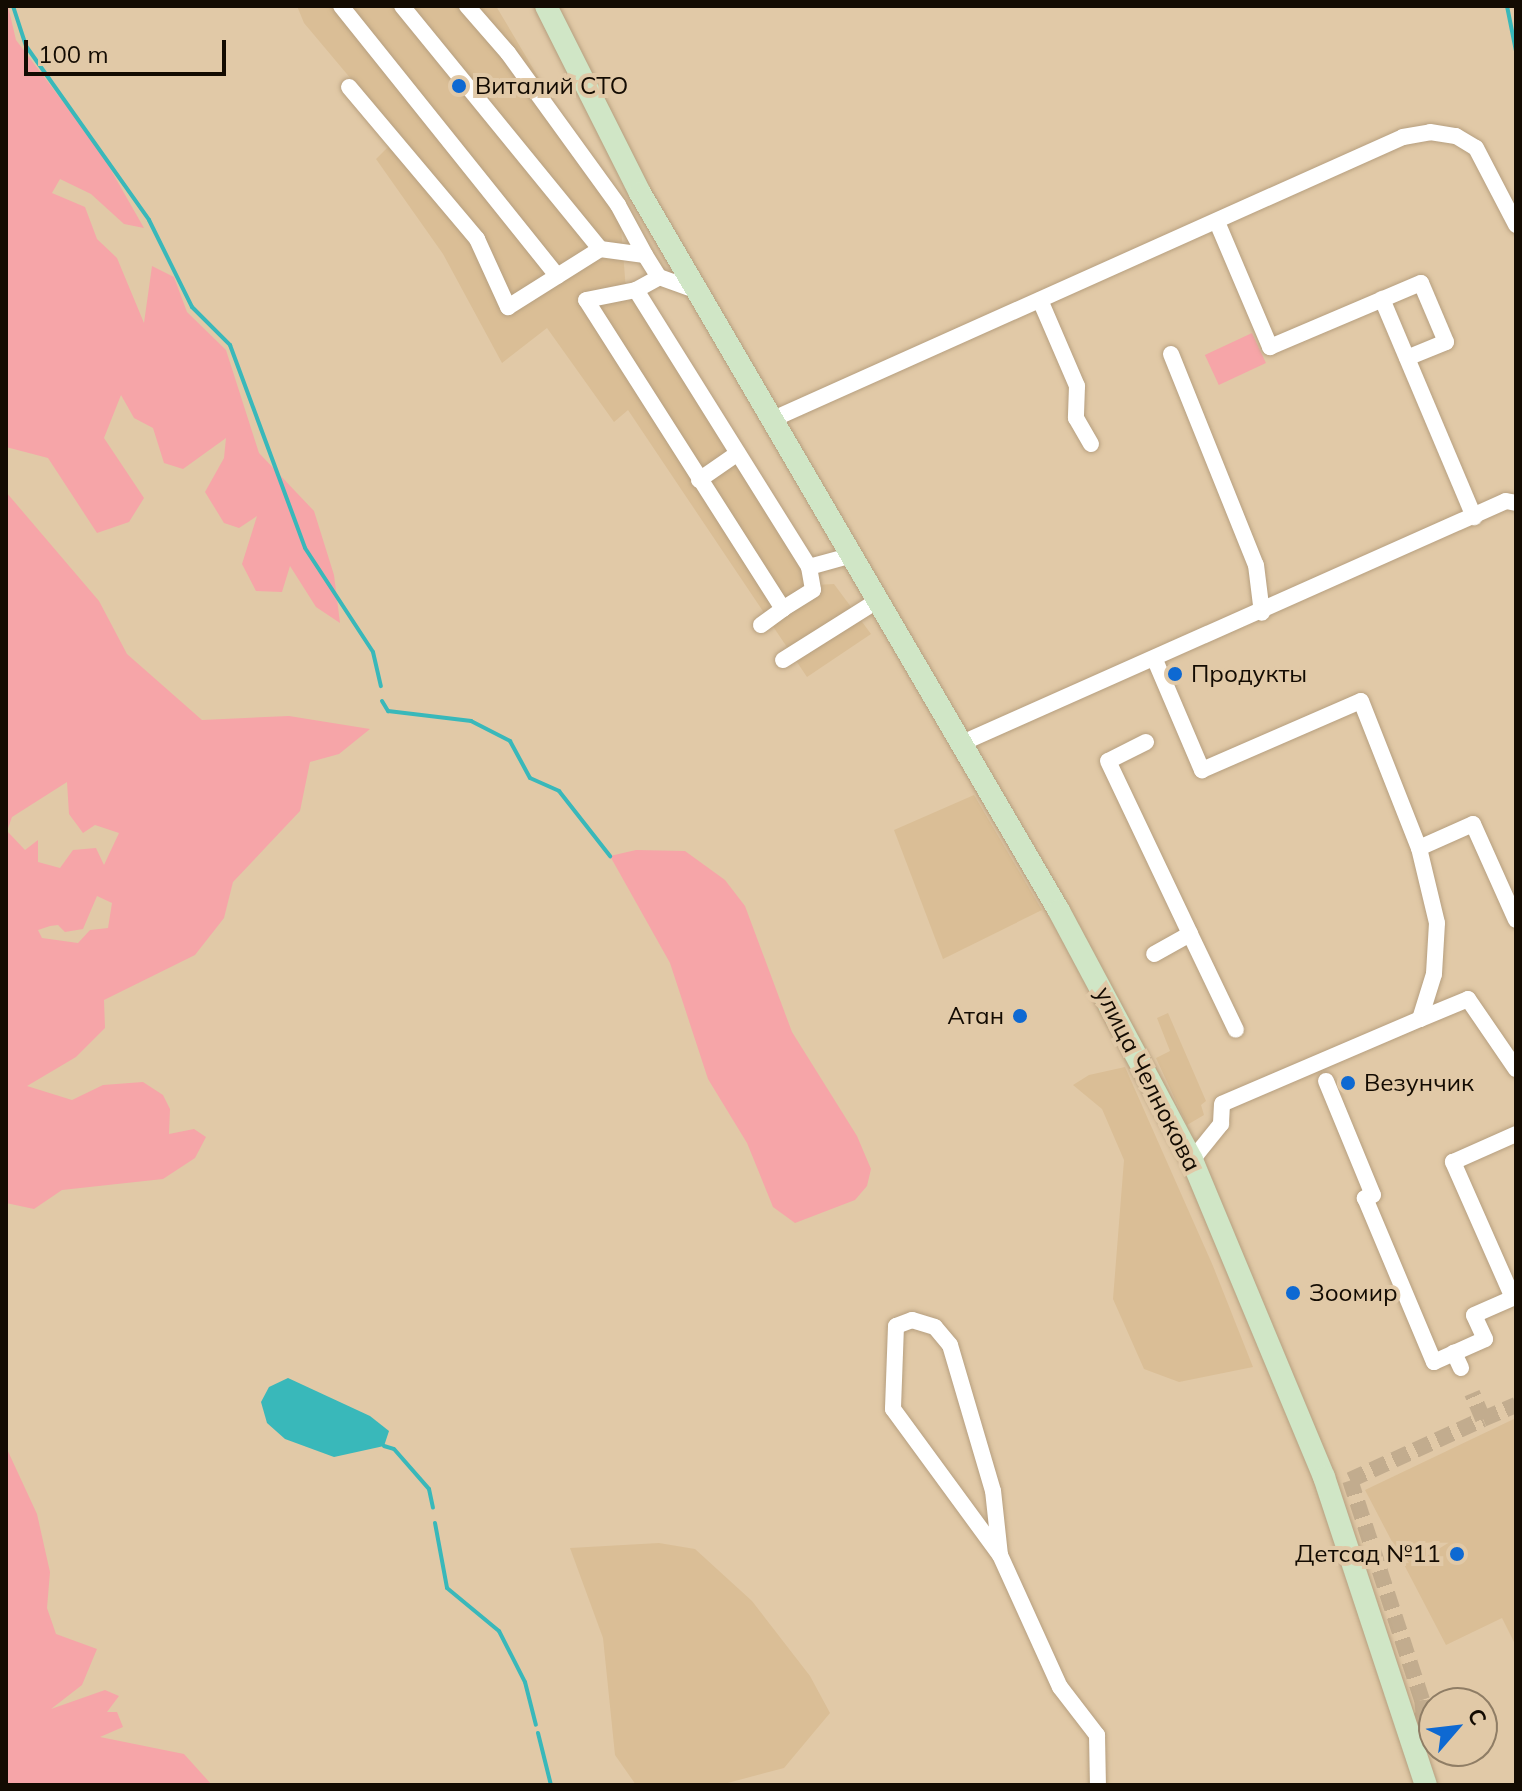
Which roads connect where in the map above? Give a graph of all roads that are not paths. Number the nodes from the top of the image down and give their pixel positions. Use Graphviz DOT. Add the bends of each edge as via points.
graph roads {
  1 [pos="341,6"];
  2 [pos="402,6"];
  3 [pos="467,6"];
  4 [pos="546,6"];
  5 [pos="349,87"];
  6 [pos="1217,222"];
  7 [pos="1516,225"];
  8 [pos="600,249"];
  9 [pos="645,255"];
  10 [pos="557,276"];
  11 [pos="659,277"];
  12 [pos="636,290"];
  13 [pos="701,292"];
  14 [pos="1382,299"];
  15 [pos="1040,300"];
  16 [pos="1171,354"];
  17 [pos="1407,358"];
  18 [pos="771,420"];
  19 [pos="1091,444"];
  20 [pos="738,453"];
  21 [pos="699,480"];
  22 [pos="1516,503"];
  23 [pos="1474,517"];
  24 [pos="849,556"];
  25 [pos="809,567"];
  26 [pos="875,602"];
  27 [pos="783,609"];
  28 [pos="1262,613"];
  29 [pos="761,625"];
  30 [pos="783,660"];
  31 [pos="1155,660"];
  32 [pos="1146,742"];
  33 [pos="962,743"];
  34 [pos="1419,848"];
  35 [pos="1516,920"];
  36 [pos="1190,934"];
  37 [pos="1154,954"];
  38 [pos="1420,1019"];
  39 [pos="1236,1030"];
  40 [pos="1516,1069"];
  41 [pos="1326,1081"];
  42 [pos="1516,1134"];
  43 [pos="1192,1160"];
  44 [pos="1000,1555"];
  45 [pos="1098,1785"];
  46 [pos="1426,1785"];
  1 -- 10 [label="street"];
  2 -- 8 [label="street"];
  3 -- 9 [label="street" via="508,53 618,205"];
  4 -- 13 [label="main road, улица Челнокова" via="640,193"];
  5 -- 10 [label="street" via="477,239 508,307"];
  6 -- 7 [label="street" via="1403,137 1430,132 1456,136 1476,148"];
  6 -- 14 [label="street" via="1270,347"];
  6 -- 15 [label="street"];
  8 -- 9 [label="street"];
  8 -- 10 [label="street"];
  9 -- 11 [label="street"];
  11 -- 12 [label="street"];
  11 -- 13 [label="street"];
  12 -- 20 [label="street"];
  12 -- 21 [label="street" via="586,300"];
  13 -- 18 [label="main road, улица Челнокова"];
  14 -- 17 [label="street"];
  14 -- 17 [label="street" via="1421,283 1446,342"];
  15 -- 18 [label="street"];
  15 -- 19 [label="street" via="1077,386 1076,418"];
  16 -- 28 [label="street" via="1256,565"];
  17 -- 23 [label="street"];
  18 -- 24 [label="main road, улица Челнокова"];
  20 -- 21 [label="street"];
  20 -- 25 [label="street"];
  21 -- 27 [label="street"];
  22 -- 23 [label="street" via="1506,501"];
  23 -- 28 [label="street"];
  24 -- 25 [label="street"];
  24 -- 26 [label="main road, улица Челнокова"];
  25 -- 27 [label="street" via="813,590"];
  26 -- 30 [label="street"];
  26 -- 33 [label="main road, улица Челнокова"];
  27 -- 29 [label="street"];
  28 -- 31 [label="street"];
  31 -- 33 [label="street"];
  31 -- 34 [label="street" via="1202,770 1361,701"];
  32 -- 36 [label="street" via="1108,761"];
  33 -- 43 [label="main road, улица Челнокова" via="1067,924"];
  34 -- 35 [label="street" via="1473,824"];
  34 -- 38 [label="street" via="1437,923 1434,974"];
  36 -- 37 [label="street"];
  36 -- 39 [label="street"];
  38 -- 40 [label="street" via="1468,999"];
  38 -- 43 [label="street" via="1222,1104 1221,1124"];
  41 -- 42 [label="street" via="1373,1195 1365,1198 1434,1362 1458,1361 1485,1339 1474,1315 1513,1298 1453,1162"];
  43 -- 46 [label="main road, улица Челнокова" via="1324,1477"];
  44 -- 44 [label="street" via="893,1409 896,1326 912,1320 935,1327 950,1345 993,1491"];
  44 -- 45 [label="street" via="1060,1687 1097,1735"];
}
